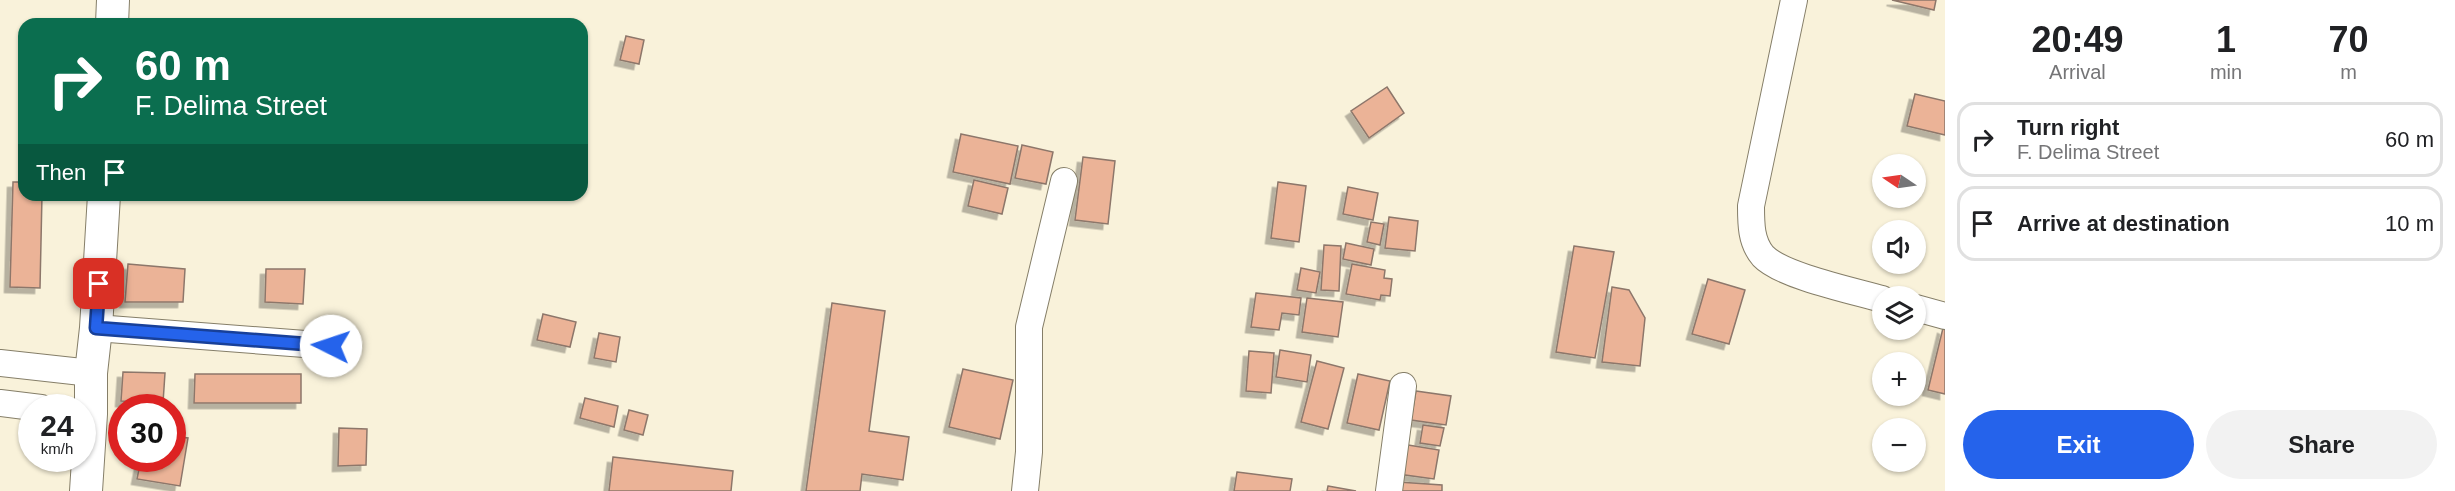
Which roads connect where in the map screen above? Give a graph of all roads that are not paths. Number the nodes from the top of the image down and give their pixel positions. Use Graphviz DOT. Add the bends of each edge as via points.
graph roads {
  1 [pos="114,0"];
  2 [pos="1794,0"];
  3 [pos="112,18"];
  4 [pos="1064,181"];
  5 [pos="104,201"];
  6 [pos="1872,296"];
  7 [pos="1926,311"];
  8 [pos="1945,316"];
  9 [pos="96,328"];
  10 [pos="331,346"];
  11 [pos="0,363"];
  12 [pos="91,373"];
  13 [pos="1403,386"];
  14 [pos="89,394"];
  15 [pos="0,403"];
  16 [pos="18,405"];
  17 [pos="86,472"];
  18 [pos="86,491"];
  19 [pos="1025,491"];
  20 [pos="1389,491"];
  1 -- 3 [label="street"];
  2 -- 6 [label="street" via="1751,206 1754,237 1764,257 1779,267"];
  4 -- 19 [label="street" via="1029,327 1029,453"];
  5 -- 9 [label="street"];
  7 -- 8 [label="street"];
  9 -- 10 [label="street"];
  9 -- 12 [label="street"];
  11 -- 12 [label="street"];
  12 -- 14 [label="street"];
  13 -- 20 [label="street"];
  15 -- 16 [label="street"];
  17 -- 18 [label="street"];
}
